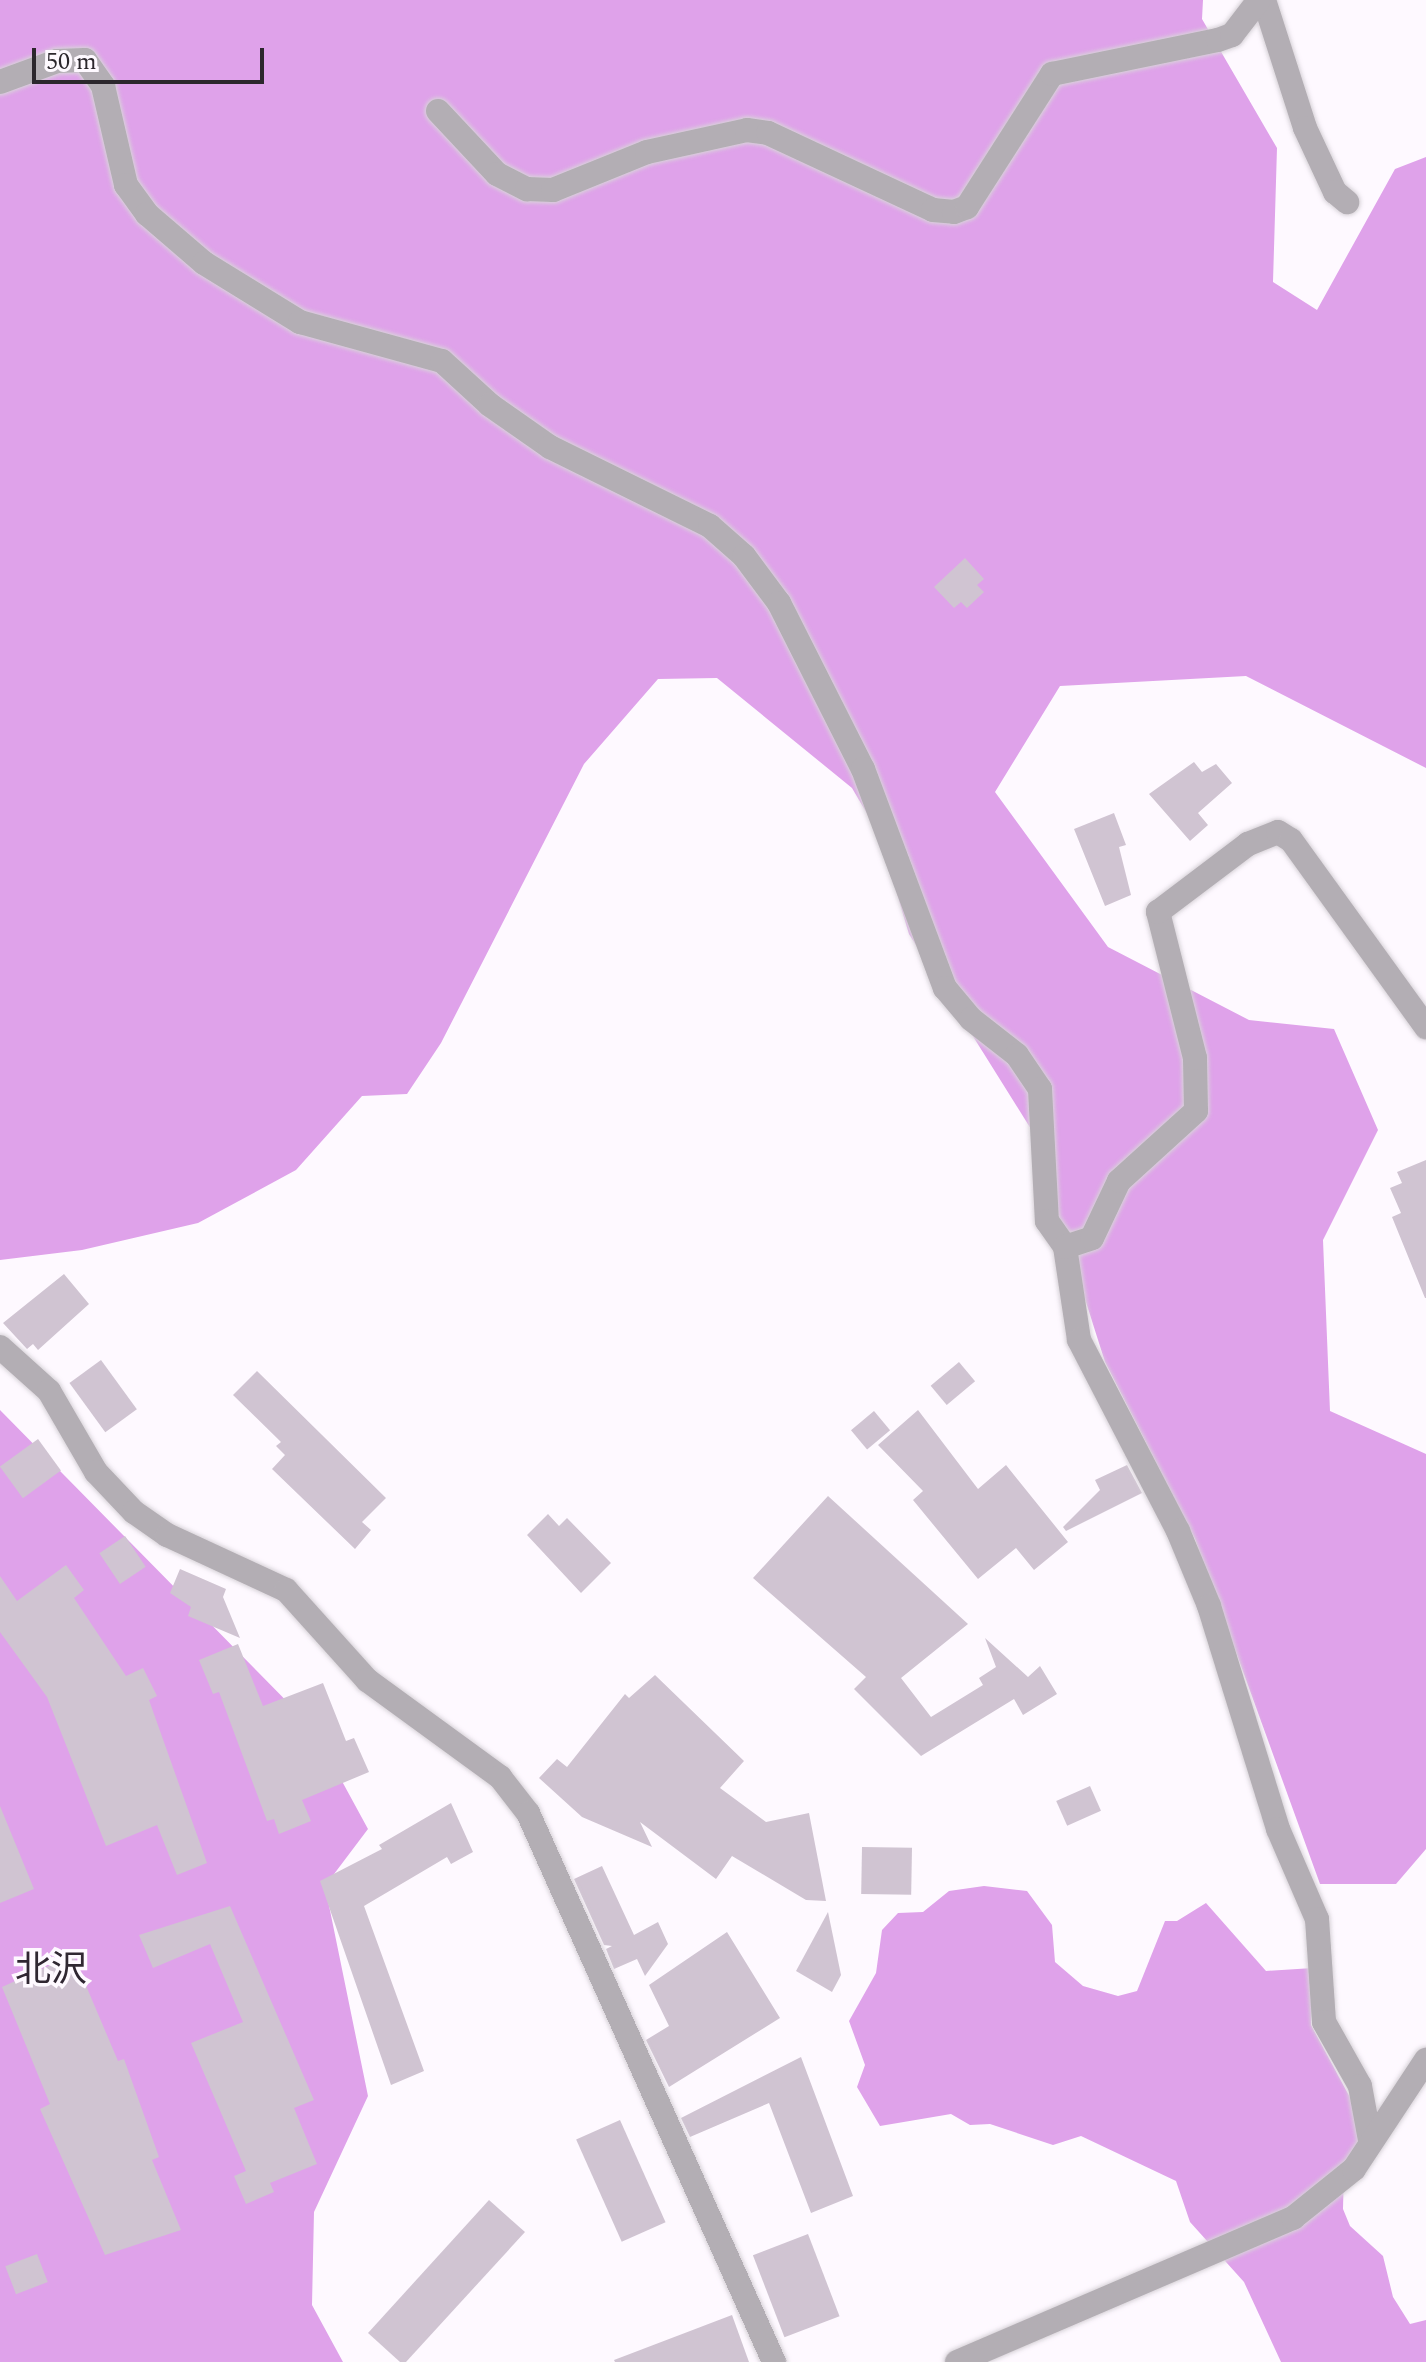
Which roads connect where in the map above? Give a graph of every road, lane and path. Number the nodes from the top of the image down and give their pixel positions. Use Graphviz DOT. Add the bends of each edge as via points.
graph roads {
  1 [pos="1262,0"];
  2 [pos="0,82"];
  3 [pos="438,111"];
  4 [pos="1347,202"];
  5 [pos="1426,1027"];
  6 [pos="1065,1247"];
  7 [pos="0,1347"];
  8 [pos="1426,2060"];
  9 [pos="1370,2140"];
  10 [pos="774,2362"];
  11 [pos="957,2362"];
  1 -- 3 [label="street" via="1232,35 1218,40 1052,74 967,207 954,212 933,210 768,133 747,130 647,152 553,190 527,189 497,174"];
  1 -- 4 [label="street" via="1305,128 1335,192"];
  2 -- 6 [label="street" via="57,61 85,60 103,86 126,185 147,214 204,263 300,322 432,355 517,427 585,468 689,513 744,556 822,680 869,783 945,988 971,1019 1017,1055 1040,1089 1047,1221"];
  5 -- 6 [label="street" via="1291,840 1278,832 1248,844 1158,912 1195,1058 1196,1111 1119,1181 1092,1238"];
  6 -- 9 [label="street" via="1072,1314 1089,1366 1178,1531 1209,1606 1278,1829 1317,1919 1324,2022 1360,2086"];
  7 -- 10 [label="street" via="49,1391 96,1472 134,1512 167,1535 286,1590 367,1680 500,1777 528,1813"];
  8 -- 9 [label="street"];
  9 -- 11 [label="street" via="1340,2184 1293,2218"];
}
